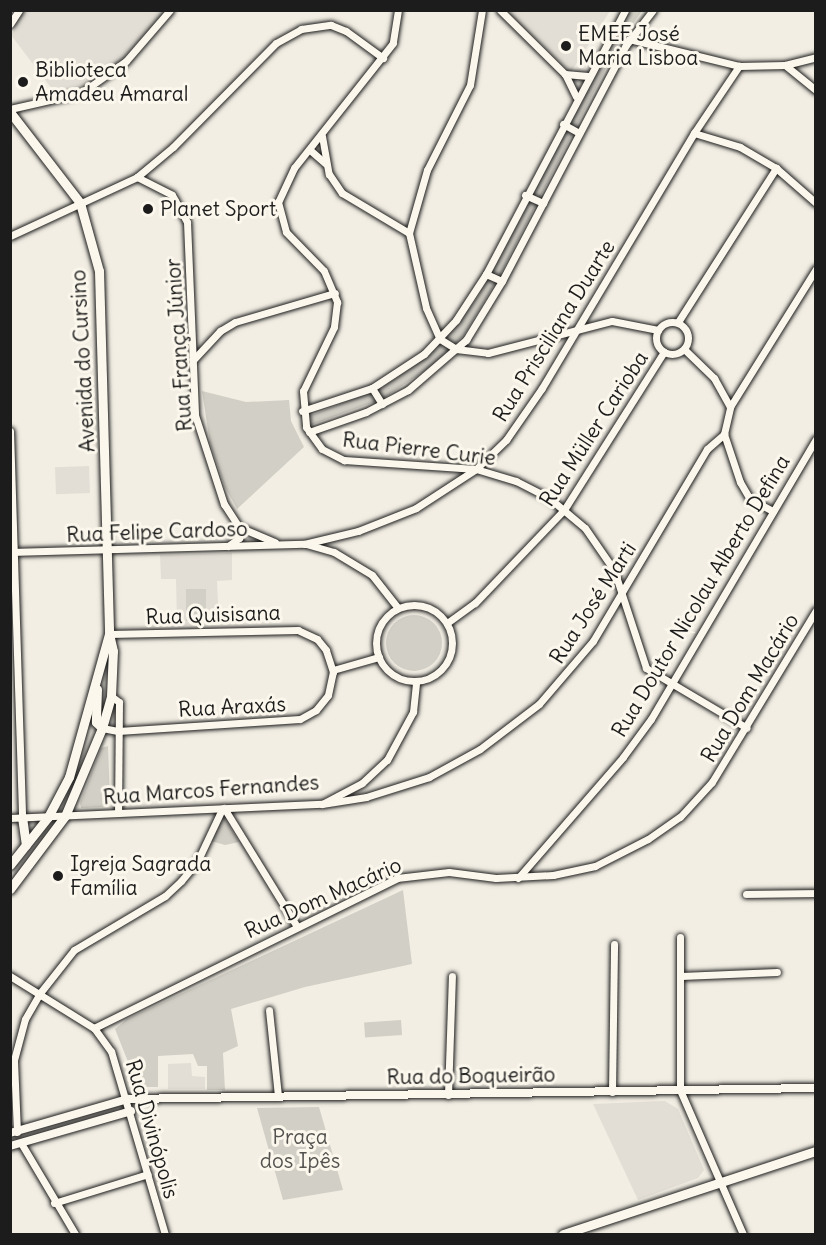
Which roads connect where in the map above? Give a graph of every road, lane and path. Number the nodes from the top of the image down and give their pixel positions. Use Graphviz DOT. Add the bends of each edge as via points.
graph roads {
  1 [pos="19,10"];
  2 [pos="170,10"];
  3 [pos="398,10"];
  4 [pos="483,10"];
  5 [pos="500,10"];
  6 [pos="625,10"];
  7 [pos="653,10"];
  8 [pos="10,24"];
  9 [pos="629,39"];
  10 [pos="816,57"];
  11 [pos="383,58"];
  12 [pos="785,65"];
  13 [pos="739,66"];
  14 [pos="565,74"];
  15 [pos="588,76"];
  16 [pos="816,90"];
  17 [pos="576,97"];
  18 [pos="10,110"];
  19 [pos="563,124"];
  20 [pos="579,133"];
  21 [pos="694,133"];
  22 [pos="322,136"];
  23 [pos="310,150"];
  24 [pos="326,164"];
  25 [pos="776,168"];
  26 [pos="138,177"];
  27 [pos="525,195"];
  28 [pos="80,203"];
  29 [pos="543,203"];
  30 [pos="816,203"];
  31 [pos="409,233"];
  32 [pos="10,236"];
  33 [pos="816,269"];
  34 [pos="486,273"];
  35 [pos="502,281"];
  36 [pos="335,294"];
  37 [pos="678,322"];
  38 [pos="578,328"];
  39 [pos="658,330"];
  40 [pos="192,332"];
  41 [pos="440,339"];
  42 [pos="211,341"];
  43 [pos="456,349"];
  44 [pos="684,349"];
  45 [pos="664,352"];
  46 [pos="193,360"];
  47 [pos="372,388"];
  48 [pos="382,404"];
  49 [pos="730,407"];
  50 [pos="302,411"];
  51 [pos="10,431"];
  52 [pos="309,432"];
  53 [pos="724,434"];
  54 [pos="816,439"];
  55 [pos="476,469"];
  56 [pos="564,510"];
  57 [pos="773,511"];
  58 [pos="239,527"];
  59 [pos="330,538"];
  60 [pos="286,544"];
  61 [pos="303,544"];
  62 [pos="225,547"];
  63 [pos="108,549"];
  64 [pos="12,552"];
  65 [pos="334,552"];
  66 [pos="622,594"];
  67 [pos="398,608"];
  68 [pos="816,610"];
  69 [pos="447,623"];
  70 [pos="109,634"];
  71 [pos="379,657"];
  72 [pos="333,670"];
  73 [pos="416,681"];
  74 [pos="672,685"];
  75 [pos="96,687"];
  76 [pos="111,696"];
  77 [pos="102,728"];
  78 [pos="747,728"];
  79 [pos="118,731"];
  80 [pos="322,804"];
  81 [pos="223,808"];
  82 [pos="118,813"];
  83 [pos="48,816"];
  84 [pos="65,816"];
  85 [pos="10,818"];
  86 [pos="22,818"];
  87 [pos="26,846"];
  88 [pos="10,865"];
  89 [pos="518,878"];
  90 [pos="10,889"];
  91 [pos="816,893"];
  92 [pos="746,894"];
  93 [pos="296,925"];
  94 [pos="680,937"];
  95 [pos="614,944"];
  96 [pos="777,972"];
  97 [pos="10,976"];
  98 [pos="452,976"];
  99 [pos="681,976"];
  100 [pos="40,993"];
  101 [pos="268,1010"];
  102 [pos="94,1028"];
  103 [pos="816,1088"];
  104 [pos="680,1090"];
  105 [pos="612,1092"];
  106 [pos="278,1095"];
  107 [pos="448,1095"];
  108 [pos="128,1100"];
  109 [pos="131,1111"];
  110 [pos="14,1133"];
  111 [pos="21,1143"];
  112 [pos="10,1146"];
  113 [pos="816,1151"];
  114 [pos="148,1174"];
  115 [pos="719,1182"];
  116 [pos="54,1203"];
  117 [pos="583,1232"];
  118 [pos="75,1234"];
  119 [pos="165,1234"];
  120 [pos="562,1234"];
  121 [pos="743,1234"];
  1 -- 8 [label="street"];
  2 -- 18 [label="street" via="106,78 81,93"];
  3 -- 11 [label="street" via="396,34"];
  4 -- 31 [label="street" via="470,85 427,170"];
  5 -- 14 [label="street"];
  6 -- 15 [label="street"];
  7 -- 9 [label="street"];
  9 -- 13 [label="street"];
  9 -- 20 [label="street"];
  10 -- 12 [label="street"];
  11 -- 22 [label="street"];
  11 -- 26 [label="street" via="331,25 301,28 276,43"];
  12 -- 13 [label="street"];
  12 -- 16 [label="street"];
  13 -- 21 [label="street, Rua Prisciliana Duarte"];
  14 -- 15 [label="street"];
  14 -- 17 [label="street"];
  15 -- 17 [label="street"];
  17 -- 19 [label="street"];
  18 -- 28 [label="main road, Avenida do Cursino"];
  19 -- 20 [label="street"];
  19 -- 27 [label="street"];
  20 -- 29 [label="street"];
  21 -- 25 [label="street" via="740,147"];
  21 -- 38 [label="street, Rua Prisciliana Duarte"];
  22 -- 23 [label="street"];
  22 -- 24 [label="street"];
  23 -- 24 [label="street"];
  23 -- 36 [label="street" via="284,182 277,209 290,238 324,271"];
  24 -- 31 [label="street" via="342,193"];
  25 -- 30 [label="street"];
  25 -- 37 [label="street"];
  26 -- 28 [label="street"];
  26 -- 40 [label="street, Rua França Júnior" via="172,195 187,222"];
  27 -- 29 [label="street"];
  27 -- 34 [label="street"];
  28 -- 32 [label="street"];
  28 -- 63 [label="main road, Avenida do Cursino" via="92,237 102,299"];
  29 -- 35 [label="street"];
  31 -- 41 [label="street" via="426,308"];
  33 -- 49 [label="street"];
  34 -- 35 [label="street"];
  34 -- 41 [label="street"];
  35 -- 43 [label="street" via="482,318"];
  36 -- 42 [label="street" via="239,320"];
  36 -- 50 [label="street, Rua Pierre Curie" via="334,327 307,382"];
  37 -- 39 [label="street" via="668,322"];
  37 -- 44 [label="street" via="688,331"];
  38 -- 39 [label="street" via="612,321"];
  38 -- 43 [label="street" via="488,353"];
  38 -- 55 [label="street, Rua Prisciliana Duarte" via="512,431"];
  39 -- 45 [label="street" via="658,345"];
  40 -- 42 [label="street" via="201,340"];
  40 -- 46 [label="street, Rua França Júnior"];
  41 -- 43 [label="street"];
  41 -- 47 [label="street"];
  42 -- 46 [label="street"];
  43 -- 48 [label="street" via="408,390"];
  44 -- 45 [label="street" via="675,354"];
  44 -- 49 [label="street" via="714,378"];
  45 -- 56 [label="street, Rua Müller Carioba"];
  46 -- 58 [label="street, Rua França Júnior" via="198,430 224,504"];
  47 -- 48 [label="street"];
  47 -- 50 [label="street"];
  48 -- 52 [label="street"];
  49 -- 53 [label="street"];
  50 -- 52 [label="street, Rua Pierre Curie"];
  51 -- 64 [label="street"];
  52 -- 55 [label="street, Rua Pierre Curie" via="322,449 344,460"];
  53 -- 57 [label="street" via="750,499"];
  53 -- 66 [label="street, Rua José Marti" via="707,449"];
  54 -- 57 [label="street, Rua Doutor Nicolau Alberto Defina"];
  55 -- 56 [label="street, Rua Pierre Curie" via="532,488"];
  55 -- 59 [label="street, Rua Prisciliana Duarte" via="416,508"];
  56 -- 66 [label="street, Rua Pierre Curie" via="602,550"];
  56 -- 69 [label="street, Rua Müller Carioba" via="476,603"];
  57 -- 74 [label="street, Rua Doutor Nicolau Alberto Defina"];
  58 -- 60 [label="street"];
  58 -- 62 [label="street" via="239,538"];
  59 -- 61 [label="street, Rua Felipe Cardoso"];
  59 -- 65 [label="street"];
  60 -- 61 [label="street, Rua Felipe Cardoso"];
  60 -- 62 [label="street, Rua Felipe Cardoso"];
  61 -- 65 [label="street, Rua Felipe Cardoso"];
  62 -- 63 [label="street, Rua Felipe Cardoso"];
  63 -- 64 [label="street, Rua Felipe Cardoso"];
  63 -- 70 [label="main road, Avenida do Cursino"];
  64 -- 86 [label="street"];
  65 -- 67 [label="street, Rua Felipe Cardoso" via="377,579"];
  66 -- 74 [label="street, Rua Pierre Curie" via="644,664"];
  66 -- 80 [label="street, Rua José Marti" via="579,660 512,728 429,777 378,794"];
  67 -- 69 [label="street" via="424,606"];
  67 -- 71 [label="street" via="378,629"];
  68 -- 78 [label="street, Rua Dom Macário"];
  69 -- 73 [label="street" via="452,643 447,662 432,676"];
  70 -- 72 [label="street, Rua Quisisana" via="298,630 317,639"];
  70 -- 75 [label="main road, Avenida do Cursino"];
  70 -- 76 [label="main road, Avenida do Cursino" via="113,651"];
  71 -- 72 [label="street"];
  71 -- 73 [label="street" via="394,675"];
  72 -- 79 [label="street, Rua Araxás" via="328,695 316,710 300,719"];
  73 -- 80 [label="street, Rua Marcos Fernandes" via="413,712 387,760 362,783"];
  74 -- 78 [label="street, Rua Pierre Curie"];
  74 -- 89 [label="street, Rua Doutor Nicolau Alberto Defina" via="623,757"];
  75 -- 77 [label="main road" via="96,722"];
  75 -- 83 [label="main road, Avenida do Cursino" via="69,777"];
  76 -- 77 [label="main road, Avenida do Cursino"];
  76 -- 79 [label="street" via="119,702"];
  77 -- 79 [label="street, Rua Araxás"];
  77 -- 84 [label="main road, Avenida do Cursino"];
  78 -- 89 [label="street, Rua Dom Macário" via="712,782 680,817 648,839 595,866"];
  79 -- 82 [label="street"];
  80 -- 81 [label="street, Rua Marcos Fernandes"];
  81 -- 82 [label="street, Rua Marcos Fernandes"];
  81 -- 93 [label="street"];
  81 -- 100 [label="street" via="197,862 181,881 165,896 74,950"];
  82 -- 84 [label="street, Rua Marcos Fernandes"];
  83 -- 84 [label="street, Rua Marcos Fernandes"];
  83 -- 86 [label="street, Rua Marcos Fernandes"];
  83 -- 87 [label="main road, Avenida do Cursino"];
  84 -- 90 [label="main road, Avenida do Cursino"];
  85 -- 86 [label="street, Rua Marcos Fernandes"];
  86 -- 87 [label="main road"];
  87 -- 88 [label="main road, Avenida do Cursino"];
  89 -- 93 [label="street, Rua Dom Macário" via="449,872 397,878"];
  91 -- 92 [label="street"];
  93 -- 102 [label="street, Rua Dom Macário"];
  94 -- 99 [label="street"];
  95 -- 105 [label="street"];
  96 -- 99 [label="street"];
  97 -- 100 [label="street, Rua Divinópolis"];
  98 -- 107 [label="street"];
  99 -- 104 [label="street"];
  100 -- 102 [label="street, Rua Divinópolis"];
  100 -- 110 [label="street" via="25,1019 14,1060"];
  101 -- 106 [label="street"];
  102 -- 108 [label="street, Rua Divinópolis" via="114,1055"];
  103 -- 104 [label="street, Rua do Boqueirão"];
  104 -- 105 [label="street, Rua do Boqueirão"];
  104 -- 115 [label="street"];
  105 -- 107 [label="street, Rua do Boqueirão"];
  106 -- 107 [label="street, Rua do Boqueirão"];
  106 -- 108 [label="street, Rua do Boqueirão"];
  108 -- 109 [label="street, Rua Divinópolis"];
  108 -- 110 [label="street, Rua do Boqueirão"];
  109 -- 111 [label="street"];
  109 -- 114 [label="street, Rua Divinópolis"];
  111 -- 112 [label="street"];
  111 -- 116 [label="street"];
  113 -- 115 [label="main road"];
  114 -- 116 [label="street"];
  114 -- 119 [label="street, Rua Divinópolis"];
  115 -- 117 [label="main road"];
  115 -- 121 [label="street"];
  116 -- 118 [label="street"];
  117 -- 120 [label="main road"];
}
